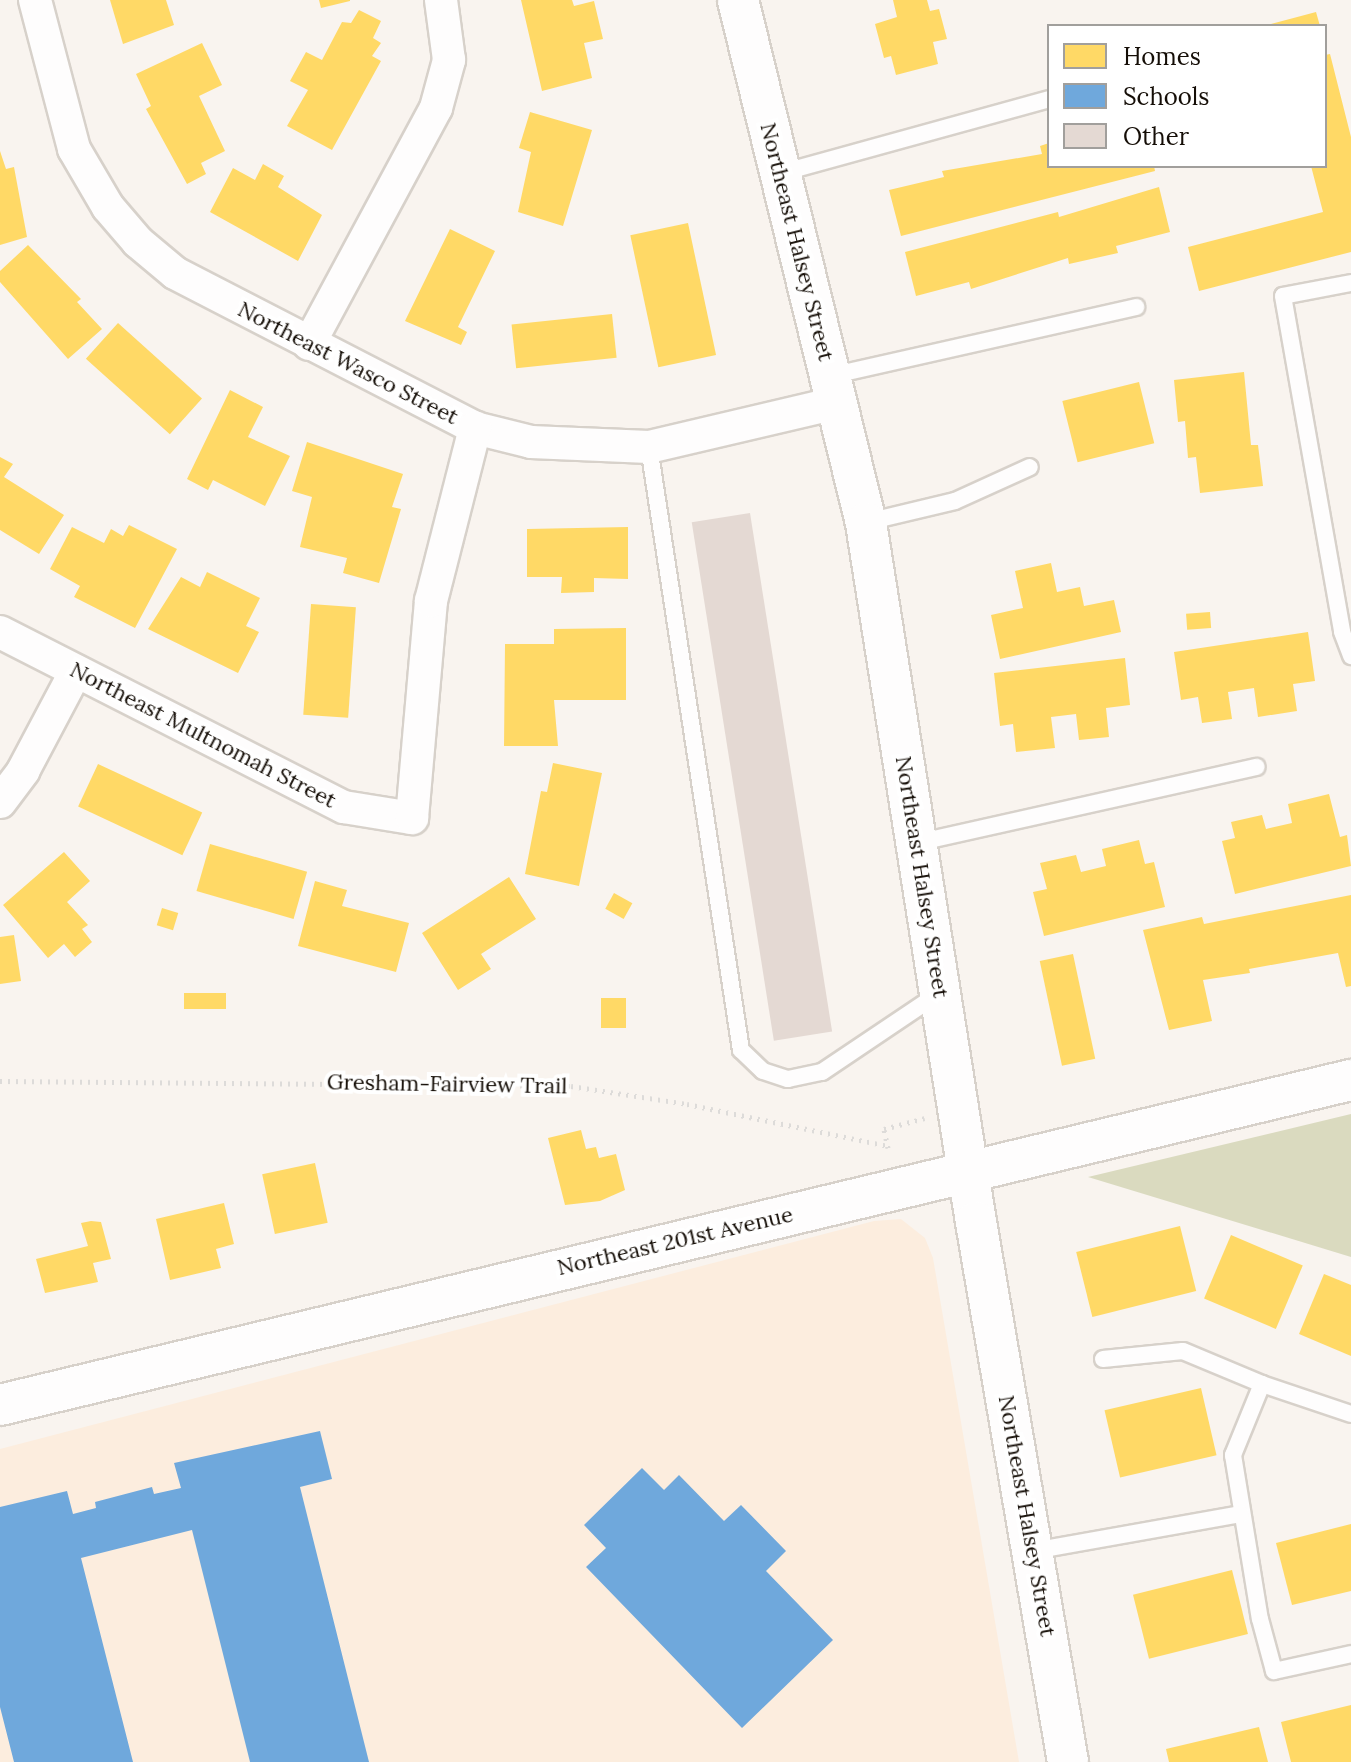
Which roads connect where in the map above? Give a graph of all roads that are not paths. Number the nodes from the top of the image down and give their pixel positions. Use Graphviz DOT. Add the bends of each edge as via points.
graph roads {
  1 [pos="35,0"];
  2 [pos="441,0"];
  3 [pos="738,0"];
  4 [pos="1047,100"];
  5 [pos="780,173"];
  6 [pos="1351,283"];
  7 [pos="1136,307"];
  8 [pos="309,344"];
  9 [pos="834,390"];
  10 [pos="475,428"];
  11 [pos="649,447"];
  12 [pos="1030,467"];
  13 [pos="866,523"];
  14 [pos="0,632"];
  15 [pos="1351,656"];
  16 [pos="76,671"];
  17 [pos="1257,767"];
  18 [pos="0,802"];
  19 [pos="916,843"];
  20 [pos="940,993"];
  21 [pos="1351,1080"];
  22 [pos="968,1170"];
  23 [pos="1103,1359"];
  24 [pos="1262,1384"];
  25 [pos="0,1405"];
  26 [pos="1351,1414"];
  27 [pos="1241,1514"];
  28 [pos="1033,1551"];
  29 [pos="1351,1654"];
  30 [pos="1068,1762"];
  1 -- 8 [label="street, Northeast Wasco Street" via="74,149 108,207 175,273"];
  2 -- 8 [label="street" via="449,60 436,108"];
  3 -- 5 [label="street, Northeast Halsey Street"];
  4 -- 5 [label="lane"];
  5 -- 9 [label="street, Northeast Halsey Street"];
  6 -- 15 [label="lane" via="1283,296 1342,632"];
  7 -- 9 [label="lane"];
  8 -- 10 [label="street, Northeast Wasco Street"];
  9 -- 11 [label="street, Northeast Wasco Street"];
  9 -- 13 [label="street, Northeast Halsey Street"];
  10 -- 11 [label="street, Northeast Wasco Street" via="531,442"];
  10 -- 16 [label="street, Northeast Multnomah Street" via="424,642 412,818 344,807"];
  11 -- 20 [label="lane" via="741,1050 763,1071 788,1079 822,1072"];
  12 -- 13 [label="lane" via="955,501"];
  13 -- 19 [label="street, Northeast Halsey Street"];
  14 -- 16 [label="street, Northeast Multnomah Street"];
  16 -- 18 [label="street" via="23,771"];
  17 -- 19 [label="lane"];
  19 -- 20 [label="street, Northeast Halsey Street"];
  20 -- 22 [label="street, Northeast Halsey Street"];
  21 -- 22 [label="street, Northeast 201st Avenue"];
  22 -- 25 [label="street, Northeast 201st Avenue"];
  22 -- 28 [label="street, Northeast Halsey Street"];
  23 -- 24 [label="lane" via="1183,1351"];
  24 -- 26 [label="lane"];
  24 -- 27 [label="lane" via="1233,1455"];
  27 -- 28 [label="lane"];
  27 -- 29 [label="lane" via="1274,1671"];
  28 -- 30 [label="street, Northeast Halsey Street"];
}
